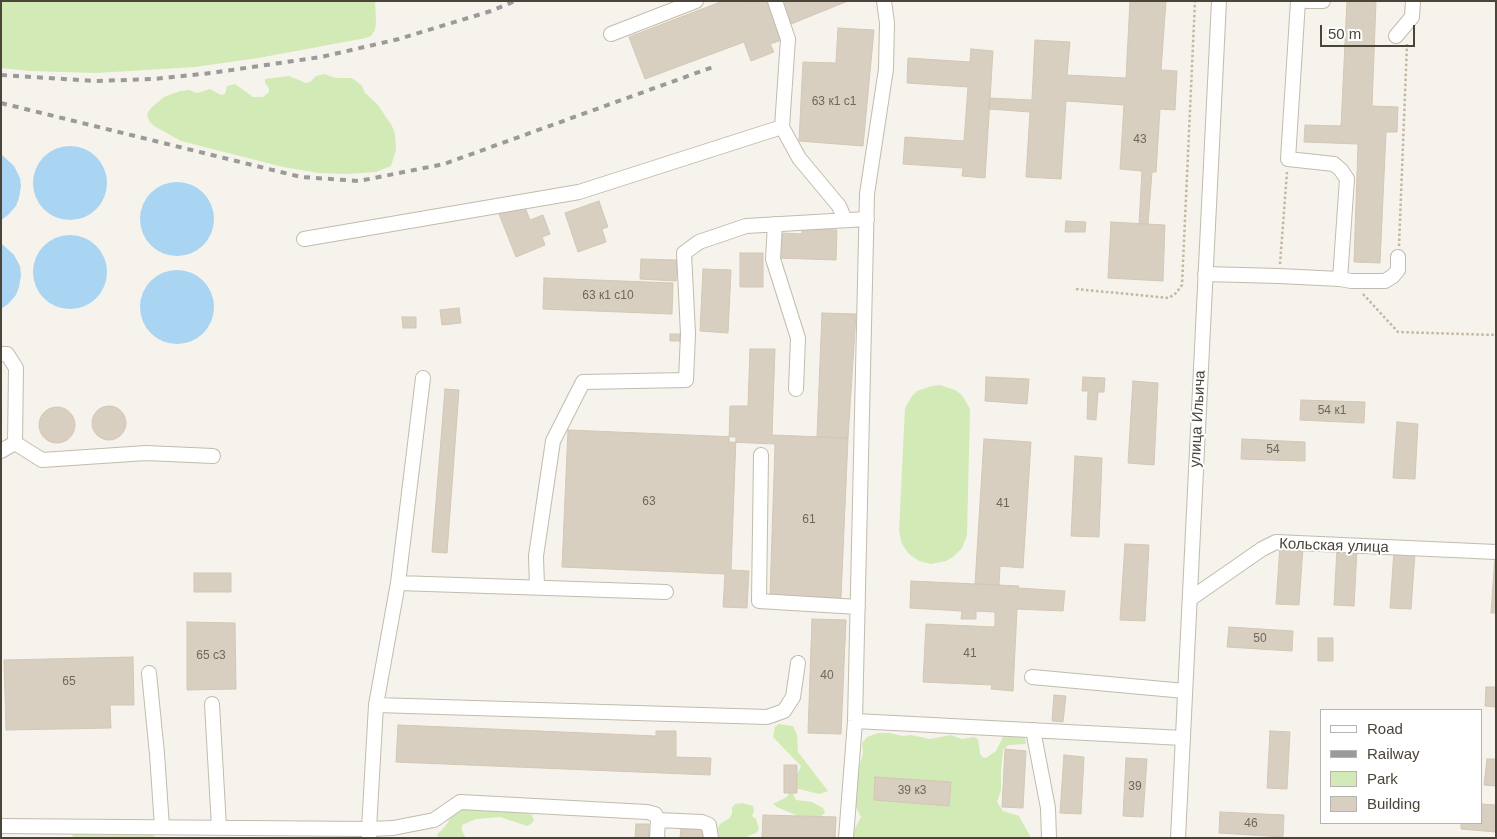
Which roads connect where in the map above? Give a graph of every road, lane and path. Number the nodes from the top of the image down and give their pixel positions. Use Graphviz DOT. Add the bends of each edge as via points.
graph roads {
  1 [pos="696,1"];
  2 [pos="775,1"];
  3 [pos="884,1"];
  4 [pos="1195,1"];
  5 [pos="1219,1"];
  6 [pos="1298,1"];
  7 [pos="1307,1"];
  8 [pos="1323,1"];
  9 [pos="1413,1"];
  10 [pos="1408,22"];
  11 [pos="611,34"];
  12 [pos="1396,36"];
  13 [pos="782,127"];
  14 [pos="1288,158"];
  15 [pos="867,219"];
  16 [pos="845,220"];
  17 [pos="775,224"];
  18 [pos="304,239"];
  19 [pos="1398,257"];
  20 [pos="1205,274"];
  21 [pos="1280,276"];
  22 [pos="1345,280"];
  23 [pos="1076,289"];
  24 [pos="1496,334"];
  25 [pos="1,354"];
  26 [pos="423,378"];
  27 [pos="796,390"];
  28 [pos="15,443"];
  29 [pos="1,451"];
  30 [pos="761,455"];
  31 [pos="214,456"];
  32 [pos="1496,552"];
  33 [pos="398,583"];
  34 [pos="537,587"];
  35 [pos="666,592"];
  36 [pos="1190,599"];
  37 [pos="858,607"];
  38 [pos="798,663"];
  39 [pos="149,673"];
  40 [pos="1032,677"];
  41 [pos="1185,691"];
  42 [pos="212,704"];
  43 [pos="376,704"];
  44 [pos="855,721"];
  45 [pos="1032,730"];
  46 [pos="1183,738"];
  47 [pos="658,820"];
  48 [pos="1,826"];
  49 [pos="220,827"];
  50 [pos="169,831"];
  51 [pos="49,832"];
  52 [pos="244,833"];
  53 [pos="295,833"];
  54 [pos="369,834"];
  55 [pos="657,838"];
  56 [pos="711,838"];
  57 [pos="846,838"];
  58 [pos="1049,838"];
  59 [pos="1178,838"];
  1 -- 11 [label="street"];
  2 -- 13 [label="street" via="788,39"];
  3 -- 15 [label="street" via="886,69 867,194"];
  4 -- 23 [label="path" via="1182,285 1169,298"];
  5 -- 20 [label="street, улица Ильича"];
  6 -- 14 [label="street"];
  7 -- 8 [label="street"];
  9 -- 10 [label="street" via="1412,17"];
  10 -- 12 [label="street"];
  10 -- 19 [label="path"];
  13 -- 16 [label="street" via="799,158 840,206"];
  13 -- 18 [label="street" via="579,192"];
  14 -- 21 [label="path"];
  14 -- 22 [label="street" via="1334,164 1347,179"];
  15 -- 16 [label="street"];
  15 -- 37 [label="street"];
  16 -- 17 [label="street"];
  17 -- 27 [label="street" via="773,259 798,338"];
  17 -- 34 [label="street" via="746,226 699,242 684,253 688,334 686,380 583,382 553,441 536,556"];
  19 -- 22 [label="street" via="1398,270 1386,281"];
  20 -- 21 [label="street"];
  20 -- 36 [label="street, улица Ильича"];
  21 -- 22 [label="street"];
  22 -- 24 [label="path" via="1398,332"];
  25 -- 28 [label="street" via="7,354 16,368"];
  26 -- 33 [label="street"];
  28 -- 29 [label="street"];
  28 -- 31 [label="street" via="42,460 146,453"];
  30 -- 37 [label="street" via="759,601"];
  32 -- 36 [label="street, Кольская улица" via="1276,542"];
  33 -- 34 [label="street"];
  33 -- 43 [label="street"];
  34 -- 35 [label="street"];
  36 -- 41 [label="street, улица Ильича"];
  37 -- 44 [label="street"];
  38 -- 43 [label="street" via="793,697 784,710 767,717"];
  39 -- 50 [label="street"];
  40 -- 41 [label="street"];
  41 -- 46 [label="street, улица Ильича"];
  42 -- 49 [label="street"];
  43 -- 54 [label="street"];
  44 -- 45 [label="street"];
  44 -- 57 [label="street"];
  45 -- 46 [label="street"];
  45 -- 58 [label="street" via="1048,808"];
  46 -- 59 [label="street, улица Ильича"];
  47 -- 54 [label="street" via="656,814 647,812 460,802 434,820"];
  47 -- 55 [label="street"];
  47 -- 56 [label="street" via="702,822 709,825"];
  48 -- 51 [label="street"];
  49 -- 50 [label="street"];
  49 -- 52 [label="street"];
  50 -- 51 [label="street"];
  52 -- 53 [label="street"];
  53 -- 54 [label="street"];
}
